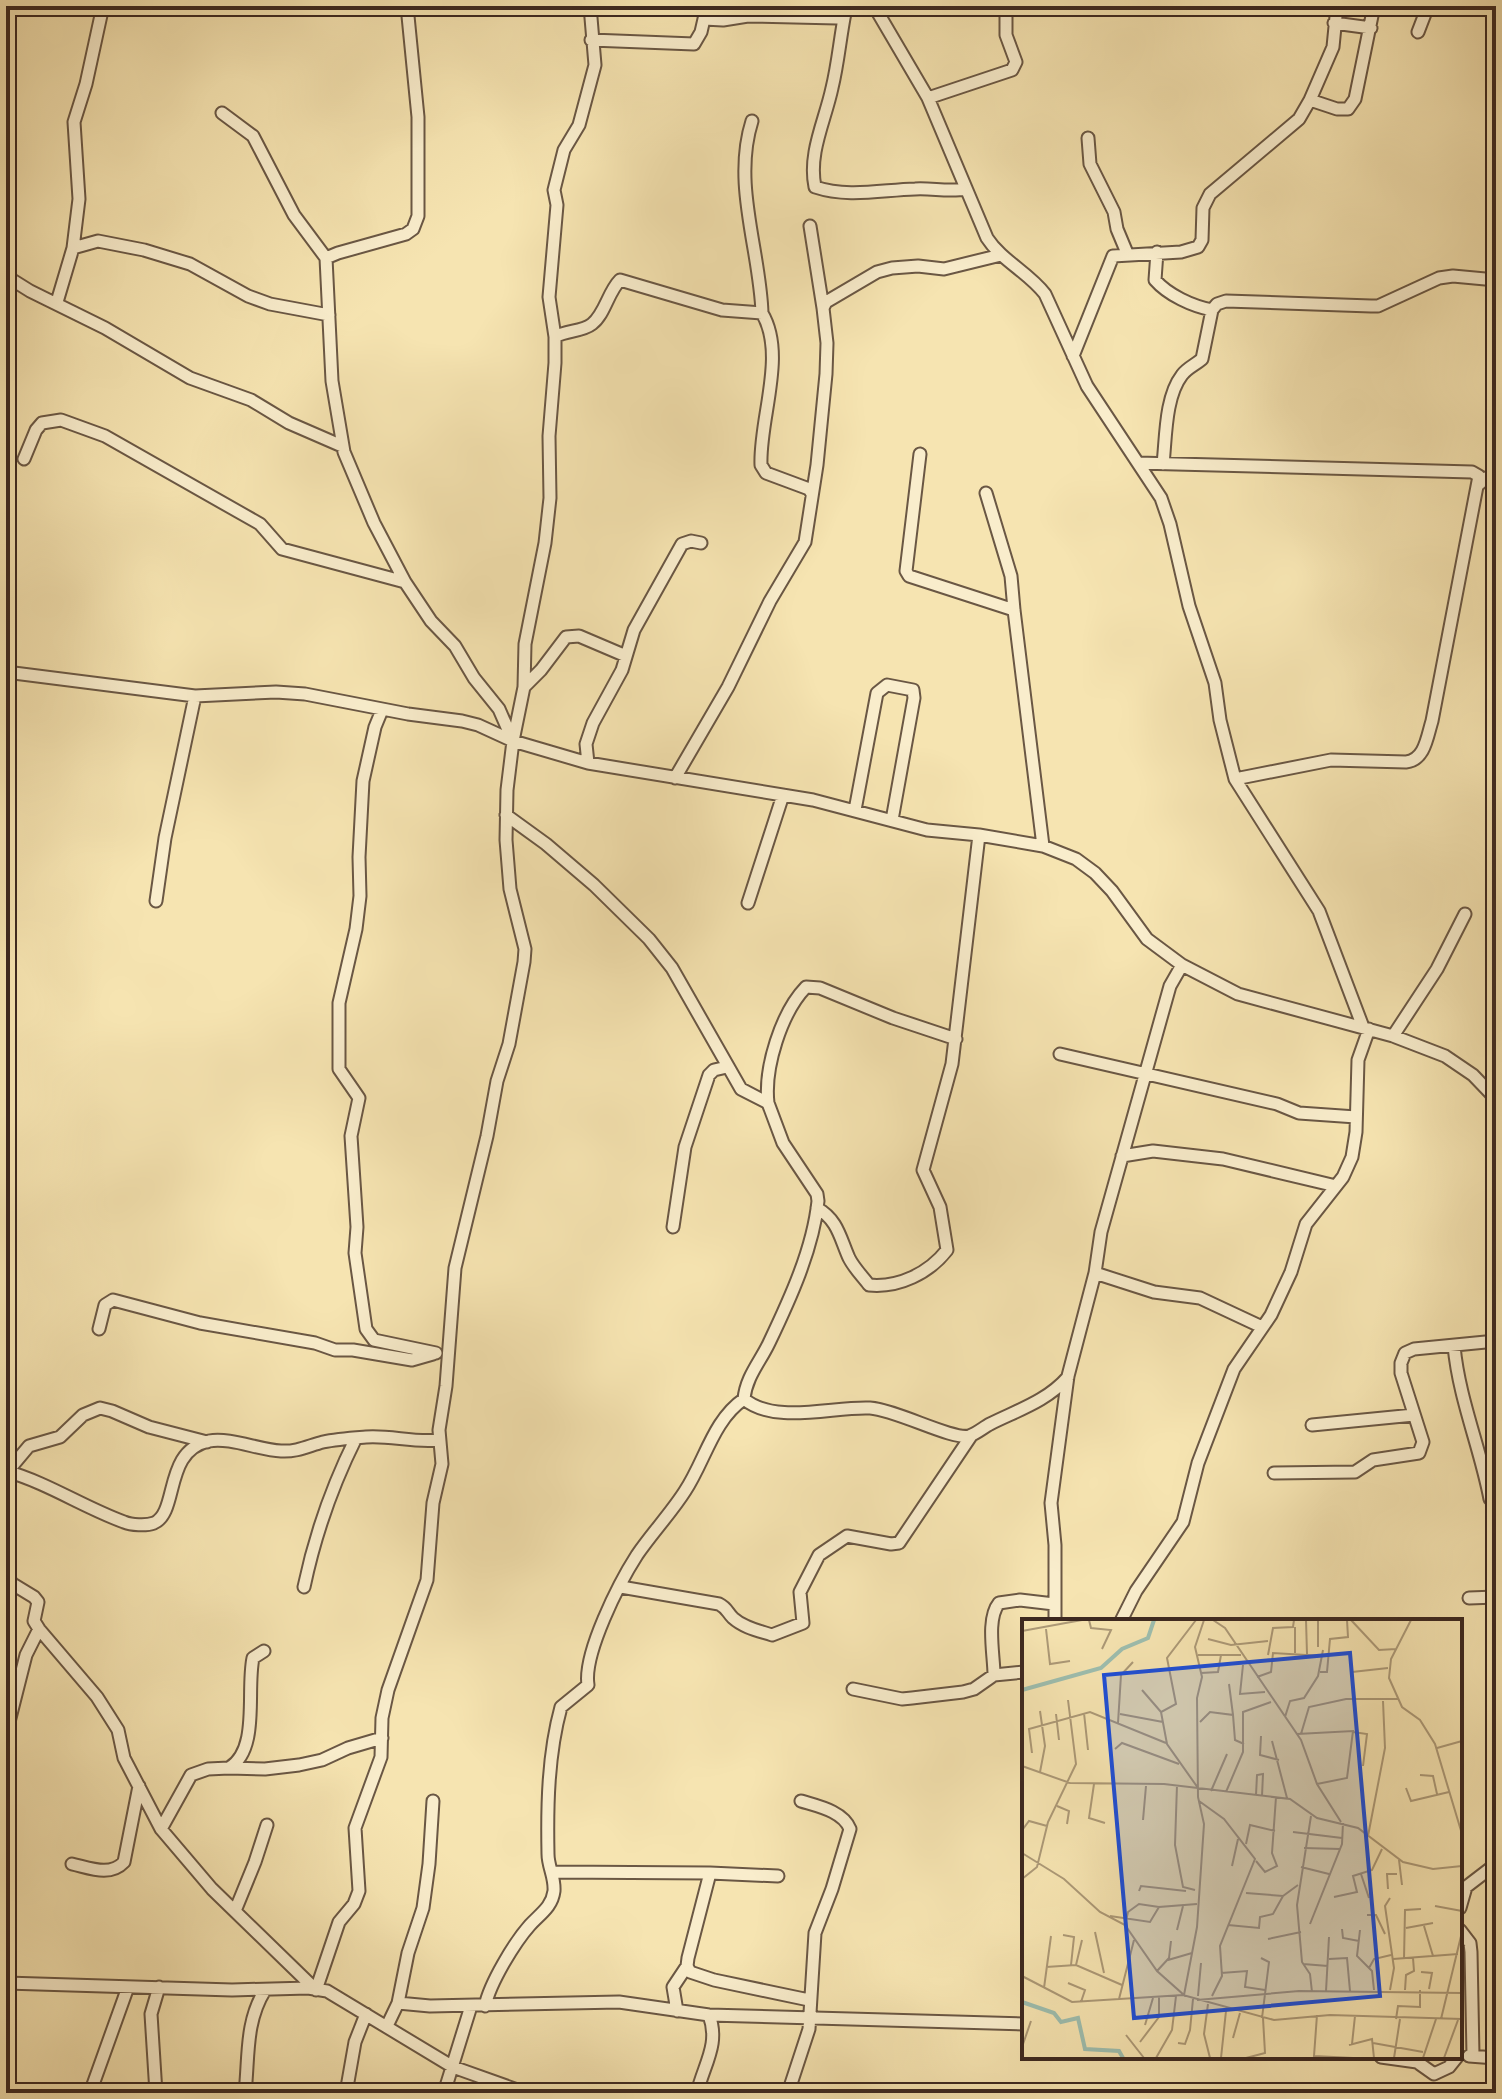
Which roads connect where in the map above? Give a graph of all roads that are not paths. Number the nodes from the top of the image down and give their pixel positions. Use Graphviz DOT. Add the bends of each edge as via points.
graph roads {
  1 [pos="103,6"];
  2 [pos="407,6"];
  3 [pos="590,6"];
  4 [pos="874,6"];
  5 [pos="1006,6"];
  6 [pos="1337,6"];
  7 [pos="1374,6"];
  8 [pos="1428,6"];
  9 [pos="849,10"];
  10 [pos="706,12"];
  11 [pos="1334,23"];
  12 [pos="1371,28"];
  13 [pos="1418,32"];
  14 [pos="591,40"];
  15 [pos="928,98"];
  16 [pos="1310,100"];
  17 [pos="222,113"];
  18 [pos="752,121"];
  19 [pos="1088,138"];
  20 [pos="966,189"];
  21 [pos="810,226"];
  22 [pos="73,248"];
  23 [pos="1157,252"];
  24 [pos="1127,253"];
  25 [pos="1001,255"];
  26 [pos="326,258"];
  27 [pos="6,276"];
  28 [pos="1496,280"];
  29 [pos="57,302"];
  30 [pos="823,308"];
  31 [pos="1212,310"];
  32 [pos="762,313"];
  33 [pos="329,315"];
  34 [pos="555,337"];
  35 [pos="1073,356"];
  36 [pos="342,446"];
  37 [pos="920,454"];
  38 [pos="24,459"];
  39 [pos="1138,463"];
  40 [pos="1163,464"];
  41 [pos="1496,476"];
  42 [pos="1478,485"];
  43 [pos="986,493"];
  44 [pos="812,494"];
  45 [pos="701,543"];
  46 [pos="405,582"];
  47 [pos="1014,610"];
  48 [pos="626,656"];
  49 [pos="6,672"];
  50 [pos="524,687"];
  51 [pos="195,696"];
  52 [pos="382,710"];
  53 [pos="513,741"];
  54 [pos="588,763"];
  55 [pos="675,778"];
  56 [pos="1235,779"];
  57 [pos="783,795"];
  58 [pos="855,810"];
  59 [pos="506,815"];
  60 [pos="892,820"];
  61 [pos="979,835"];
  62 [pos="1043,846"];
  63 [pos="156,901"];
  64 [pos="748,903"];
  65 [pos="1465,914"];
  66 [pos="1182,965"];
  67 [pos="1366,1028"];
  68 [pos="1393,1036"];
  69 [pos="956,1039"];
  70 [pos="1060,1054"];
  71 [pos="727,1067"];
  72 [pos="1147,1073"];
  73 [pos="1496,1099"];
  74 [pos="768,1103"];
  75 [pos="1356,1117"];
  76 [pos="1122,1156"];
  77 [pos="1336,1186"];
  78 [pos="817,1208"];
  79 [pos="673,1227"];
  80 [pos="1095,1273"];
  81 [pos="1262,1327"];
  82 [pos="99,1329"];
  83 [pos="1496,1341"];
  84 [pos="1454,1346"];
  85 [pos="442,1350"];
  86 [pos="1068,1376"];
  87 [pos="744,1399"];
  88 [pos="1414,1415"];
  89 [pos="1312,1425"];
  90 [pos="971,1436"];
  91 [pos="356,1438"];
  92 [pos="439,1440"];
  93 [pos="207,1442"];
  94 [pos="1274,1473"];
  95 [pos="7,1474"];
  96 [pos="1490,1499"];
  97 [pos="6,1566"];
  98 [pos="304,1587"];
  99 [pos="621,1587"];
  100 [pos="1496,1597"];
  101 [pos="1469,1598"];
  102 [pos="1054,1604"];
  103 [pos="1055,1619"];
  104 [pos="1122,1619"];
  105 [pos="39,1629"];
  106 [pos="264,1651"];
  107 [pos="1022,1672"];
  108 [pos="994,1675"];
  109 [pos="853,1689"];
  110 [pos="6,1734"];
  111 [pos="382,1738"];
  112 [pos="229,1768"];
  113 [pos="139,1786"];
  114 [pos="433,1801"];
  115 [pos="801,1801"];
  116 [pos="267,1825"];
  117 [pos="161,1829"];
  118 [pos="72,1864"];
  119 [pos="1496,1864"];
  120 [pos="553,1872"];
  121 [pos="710,1873"];
  122 [pos="778,1876"];
  123 [pos="1462,1901"];
  124 [pos="235,1911"];
  125 [pos="1462,1933"];
  126 [pos="687,1966"];
  127 [pos="6,1983"];
  128 [pos="128,1987"];
  129 [pos="159,1987"];
  130 [pos="265,1990"];
  131 [pos="316,1990"];
  132 [pos="809,2000"];
  133 [pos="398,2003"];
  134 [pos="471,2006"];
  135 [pos="485,2006"];
  136 [pos="677,2011"];
  137 [pos="366,2014"];
  138 [pos="709,2015"];
  139 [pos="809,2019"];
  140 [pos="1022,2024"];
  141 [pos="387,2026"];
  142 [pos="1463,2056"];
  143 [pos="1496,2058"];
  144 [pos="1416,2059"];
  145 [pos="1459,2059"];
  146 [pos="453,2067"];
  147 [pos="90,2093"];
  148 [pos="156,2093"];
  149 [pos="245,2093"];
  150 [pos="346,2093"];
  151 [pos="444,2093"];
  152 [pos="526,2093"];
  153 [pos="697,2093"];
  154 [pos="788,2093"];
  1 -- 22 [label="street" via="74,122 79,185"];
  2 -- 26 [label="street" via="418,117 418,216 406,234"];
  3 -- 14 [label="street"];
  4 -- 15 [label="street"];
  5 -- 15 [label="street" via="1006,35 1016,62 1012,70"];
  6 -- 11 [label="street"];
  7 -- 12 [label="street"];
  8 -- 13 [label="street"];
  9 -- 10 [label="street" via="837,18 723,20"];
  9 -- 20 [label="street" via="816,142 815,187 862,194"];
  10 -- 14 [label="street" via="694,44"];
  11 -- 12 [label="street"];
  11 -- 16 [label="street" via="1333,47"];
  12 -- 16 [label="street" via="1348,109"];
  14 -- 34 [label="street" via="595,65 554,190 549,297"];
  15 -- 20 [label="street"];
  16 -- 23 [label="street" via="1299,119 1210,194 1198,247"];
  17 -- 26 [label="street" via="253,136 294,215"];
  18 -- 32 [label="street" via="745,193"];
  19 -- 24 [label="street" via="1090,164"];
  20 -- 25 [label="street" via="987,238"];
  21 -- 30 [label="street"];
  22 -- 29 [label="street"];
  22 -- 33 [label="street" via="98,241 144,250 190,264 270,304"];
  23 -- 24 [label="street"];
  23 -- 31 [label="street" via="1155,280 1161,288"];
  24 -- 35 [label="street" via="1113,256"];
  25 -- 30 [label="street" via="944,269 904,266 877,272 831,296"];
  25 -- 35 [label="street" via="1045,294"];
  26 -- 33 [label="street"];
  27 -- 29 [label="street"];
  28 -- 31 [label="street" via="1439,278 1378,306 1250,300 1226,301"];
  29 -- 36 [label="street" via="190,378 251,400"];
  30 -- 44 [label="street" via="826,374"];
  31 -- 40 [label="street" via="1202,359 1176,382"];
  32 -- 34 [label="street" via="722,310 620,280 595,322"];
  32 -- 44 [label="street" via="772,334 772,354 761,465 766,473"];
  33 -- 36 [label="street"];
  34 -- 50 [label="street" via="550,498 525,644"];
  35 -- 39 [label="street"];
  36 -- 46 [label="street"];
  37 -- 47 [label="street" via="909,576"];
  38 -- 46 [label="street" via="42,423 61,420 105,436 226,503 260,524 282,549"];
  39 -- 40 [label="street"];
  39 -- 56 [label="street" via="1161,498 1170,524 1189,606 1215,683"];
  40 -- 42 [label="street" via="1472,472 1479,476"];
  41 -- 42 [label="street"];
  42 -- 56 [label="street" via="1421,756 1406,762 1331,760"];
  43 -- 47 [label="street" via="1011,576"];
  44 -- 55 [label="street" via="805,542"];
  45 -- 48 [label="street" via="682,544 634,630"];
  46 -- 53 [label="street" via="499,709"];
  47 -- 62 [label="street"];
  48 -- 50 [label="street" via="587,638 566,637"];
  48 -- 54 [label="street" via="589,734"];
  49 -- 51 [label="street"];
  50 -- 53 [label="street"];
  51 -- 52 [label="street" via="305,694"];
  51 -- 63 [label="street"];
  52 -- 53 [label="street" via="462,721"];
  52 -- 85 [label="street" via="363,781 360,896 340,995 339,1069 359,1098 351,1136 355,1253 366,1329 374,1340"];
  53 -- 54 [label="street"];
  53 -- 59 [label="street"];
  54 -- 55 [label="street"];
  55 -- 57 [label="street"];
  56 -- 67 [label="street" via="1319,911"];
  57 -- 58 [label="street"];
  57 -- 64 [label="street"];
  58 -- 60 [label="street"];
  58 -- 60 [label="street" via="877,693 887,685 909,687 915,694"];
  59 -- 71 [label="street" via="585,877 649,939 672,968"];
  59 -- 85 [label="street" via="510,889 524,962 455,1268"];
  60 -- 61 [label="street"];
  61 -- 62 [label="street"];
  61 -- 69 [label="street"];
  62 -- 66 [label="street" via="1095,873 1147,939"];
  65 -- 68 [label="street" via="1442,961"];
  66 -- 67 [label="street" via="1238,994"];
  66 -- 72 [label="street" via="1170,986"];
  67 -- 68 [label="street"];
  67 -- 75 [label="street" via="1358,1060"];
  68 -- 73 [label="street" via="1461,1065"];
  69 -- 74 [label="street" via="806,987 771,1056"];
  69 -- 78 [label="street" via="924,1163 940,1207 947,1250 934,1266 885,1287 869,1285 850,1261 837,1226"];
  70 -- 72 [label="street"];
  71 -- 74 [label="street" via="741,1089"];
  71 -- 79 [label="street" via="709,1075 685,1147"];
  72 -- 75 [label="street" via="1299,1113"];
  72 -- 76 [label="street"];
  74 -- 78 [label="street" via="783,1143 817,1194"];
  75 -- 77 [label="street" via="1352,1157"];
  76 -- 77 [label="street" via="1153,1151 1223,1159"];
  76 -- 80 [label="street"];
  77 -- 81 [label="street" via="1306,1224 1291,1272"];
  78 -- 87 [label="street" via="808,1246"];
  80 -- 81 [label="street" via="1154,1292 1200,1298"];
  80 -- 86 [label="street"];
  81 -- 104 [label="street" via="1234,1369 1198,1463 1183,1522"];
  82 -- 85 [label="street" via="105,1305 113,1300 335,1350 412,1360"];
  83 -- 84 [label="street"];
  84 -- 88 [label="street" via="1405,1353 1401,1373"];
  84 -- 96 [label="street" via="1463,1403"];
  85 -- 92 [label="street"];
  86 -- 90 [label="street" via="1039,1402"];
  86 -- 102 [label="street" via="1051,1503"];
  87 -- 90 [label="street" via="767,1409 809,1414 890,1411 950,1434"];
  87 -- 99 [label="street" via="712,1438 687,1489 637,1556"];
  88 -- 89 [label="street"];
  88 -- 94 [label="street" via="1423,1448 1414,1456 1380,1458 1355,1472"];
  90 -- 99 [label="street" via="899,1543 847,1536 819,1555 800,1592 803,1623 772,1635 746,1626 719,1604"];
  91 -- 92 [label="street"];
  91 -- 93 [label="street" via="289,1451"];
  91 -- 98 [label="street" via="338,1474"];
  92 -- 111 [label="street" via="442,1464 427,1580 388,1690"];
  93 -- 95 [label="street" via="100,1408 83,1415 60,1437 29,1446"];
  93 -- 95 [label="street" via="194,1447 178,1467 162,1516 154,1523 127,1524 35,1480"];
  97 -- 105 [label="street" via="11,1583 38,1602 34,1621"];
  99 -- 120 [label="street" via="585,1670 588,1685 561,1707 557,1720 548,1798 548,1859"];
  100 -- 101 [label="street"];
  102 -- 103 [label="street"];
  102 -- 108 [label="street" via="999,1603 993,1620"];
  105 -- 110 [label="street" via="26,1655"];
  105 -- 113 [label="street" via="97,1697 118,1730 124,1758"];
  106 -- 112 [label="street" via="253,1658 249,1677 249,1737"];
  107 -- 108 [label="street"];
  108 -- 109 [label="street" via="974,1689 902,1699"];
  111 -- 112 [label="street" via="299,1765"];
  111 -- 131 [label="street" via="378,1767 355,1828 357,1899 339,1922"];
  112 -- 117 [label="street" via="191,1775"];
  113 -- 117 [label="street"];
  113 -- 118 [label="street" via="124,1862 108,1871"];
  114 -- 133 [label="street" via="423,1908"];
  115 -- 132 [label="street" via="844,1819 850,1829 815,1933"];
  116 -- 124 [label="street"];
  117 -- 124 [label="street"];
  119 -- 123 [label="street" via="1466,1887"];
  120 -- 121 [label="street"];
  120 -- 135 [label="street" via="550,1905 528,1927 497,1974"];
  121 -- 122 [label="street"];
  121 -- 126 [label="street"];
  124 -- 131 [label="street"];
  125 -- 142 [label="street" via="1471,1952"];
  126 -- 132 [label="street" via="697,1976"];
  126 -- 136 [label="street" via="673,1987"];
  127 -- 128 [label="street"];
  128 -- 129 [label="street"];
  128 -- 147 [label="street"];
  129 -- 130 [label="street"];
  129 -- 148 [label="street" via="151,2014"];
  130 -- 131 [label="street"];
  130 -- 149 [label="street" via="251,2022"];
  131 -- 137 [label="street"];
  132 -- 139 [label="street"];
  133 -- 134 [label="street"];
  133 -- 141 [label="street"];
  134 -- 135 [label="street"];
  134 -- 146 [label="street"];
  135 -- 136 [label="street" via="619,2002"];
  136 -- 138 [label="street"];
  137 -- 141 [label="street"];
  137 -- 150 [label="street"];
  138 -- 139 [label="street"];
  138 -- 153 [label="street" via="714,2044"];
  139 -- 140 [label="street"];
  139 -- 154 [label="street"];
  141 -- 146 [label="street"];
  142 -- 143 [label="street"];
  144 -- 145 [label="street" via="1434,2074"];
  146 -- 151 [label="street"];
  146 -- 152 [label="street"];
}
